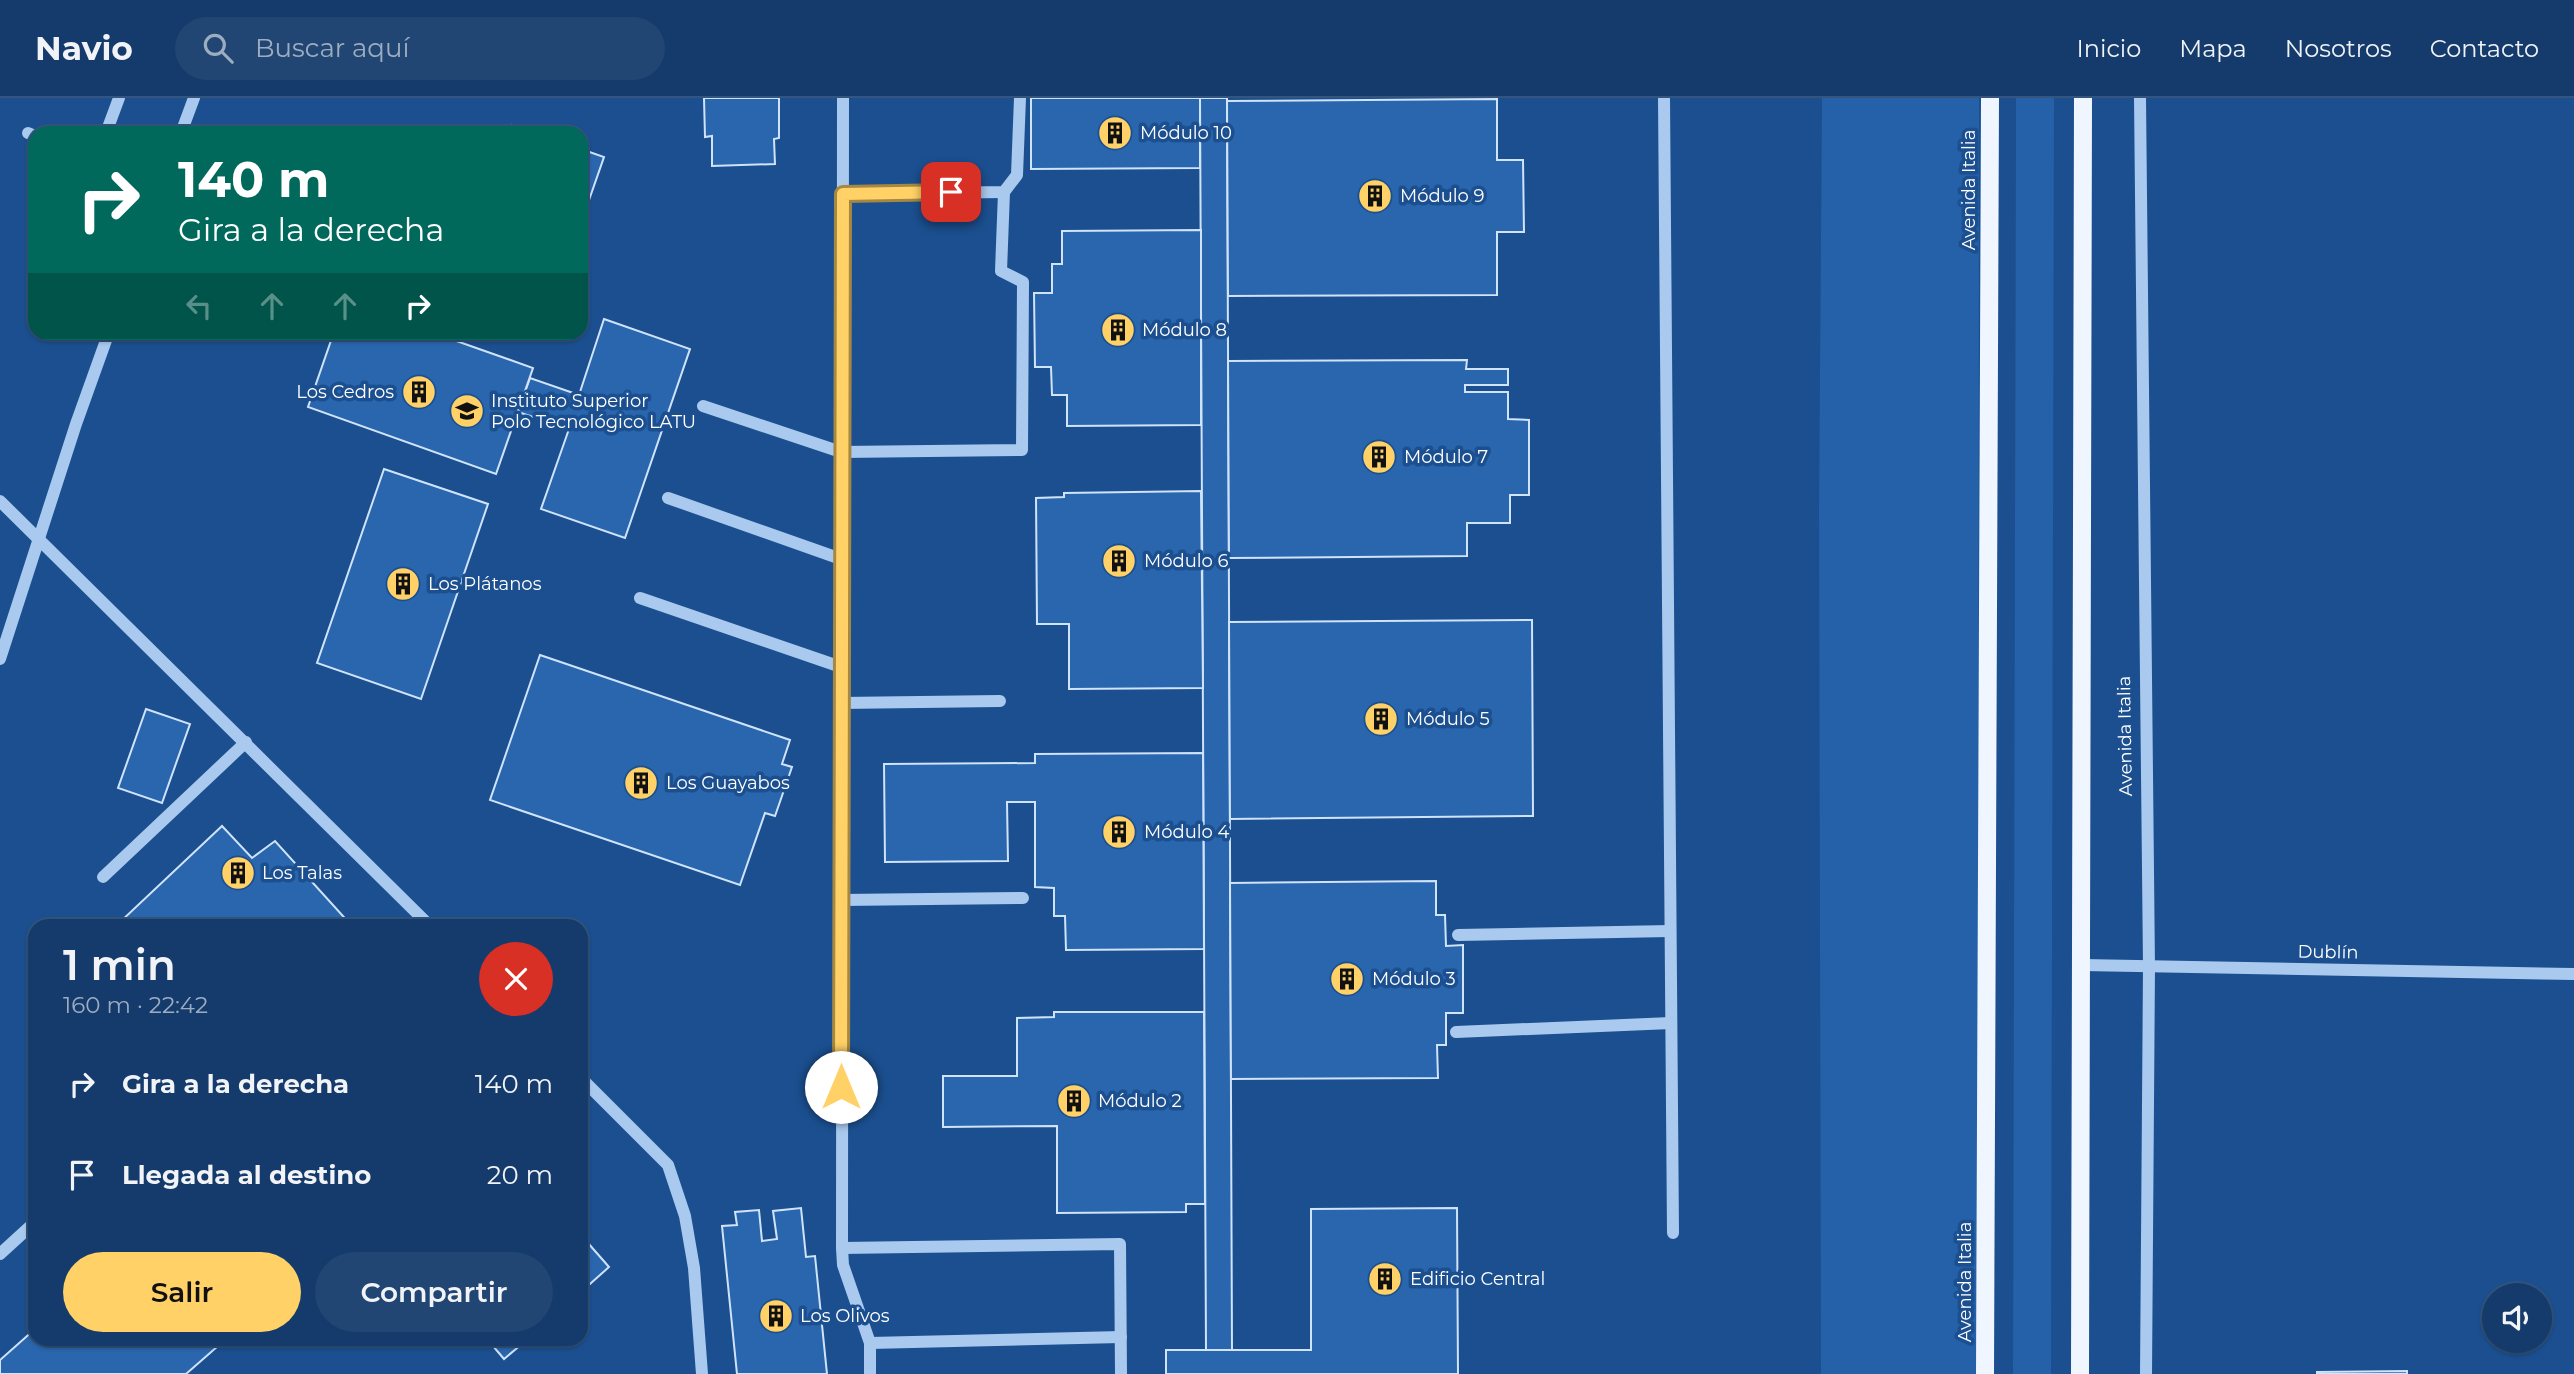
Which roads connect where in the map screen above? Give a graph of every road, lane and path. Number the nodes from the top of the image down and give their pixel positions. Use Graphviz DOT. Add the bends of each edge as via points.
graph roads {
  1 [pos="119,98"];
  2 [pos="194,98"];
  3 [pos="842,98"];
  4 [pos="1020,98"];
  5 [pos="1664,98"];
  6 [pos="1990,98"];
  7 [pos="2083,98"];
  8 [pos="2140,98"];
  9 [pos="109,126"];
  10 [pos="184,126"];
  11 [pos="1004,192"];
  12 [pos="843,194"];
  13 [pos="106,340"];
  14 [pos="703,405"];
  15 [pos="841,452"];
  16 [pos="668,498"];
  17 [pos="0,502"];
  18 [pos="38,540"];
  19 [pos="841,559"];
  20 [pos="640,598"];
  21 [pos="0,659"];
  22 [pos="841,667"];
  23 [pos="1000,701"];
  24 [pos="840,703"];
  25 [pos="246,743"];
  26 [pos="103,877"];
  27 [pos="1023,898"];
  28 [pos="841,900"];
  29 [pos="423,919"];
  30 [pos="1670,931"];
  31 [pos="1458,935"];
  32 [pos="2082,965"];
  33 [pos="2149,967"];
  34 [pos="2574,974"];
  35 [pos="1671,1023"];
  36 [pos="1457,1032"];
  37 [pos="588,1084"];
  38 [pos="28,1229"];
  39 [pos="1672,1233"];
  40 [pos="842,1248"];
  41 [pos="0,1254"];
  42 [pos="1121,1337"];
  43 [pos="870,1343"];
  44 [pos="702,1374"];
  45 [pos="870,1374"];
  46 [pos="1121,1374"];
  47 [pos="1985,1374"];
  48 [pos="2080,1374"];
  49 [pos="2146,1374"];
  1 -- 9 [label="street"];
  2 -- 10 [label="street"];
  3 -- 12 [label="street"];
  4 -- 11 [label="street" via="1017,175"];
  5 -- 30 [label="street"];
  6 -- 47 [label="main road, Avenida Italia"];
  7 -- 32 [label="main road"];
  8 -- 33 [label="street, Avenida Italia"];
  11 -- 12 [label="street"];
  11 -- 15 [label="street" via="1001,271 1023,282 1022,450"];
  12 -- 15 [label="street"];
  13 -- 18 [label="street"];
  14 -- 15 [label="street"];
  15 -- 19 [label="street"];
  16 -- 19 [label="street"];
  17 -- 18 [label="street"];
  18 -- 21 [label="street"];
  18 -- 25 [label="street"];
  19 -- 22 [label="street"];
  20 -- 22 [label="street"];
  22 -- 24 [label="street"];
  23 -- 24 [label="street"];
  24 -- 28 [label="street"];
  25 -- 26 [label="street"];
  25 -- 29 [label="street"];
  27 -- 28 [label="street"];
  28 -- 40 [label="street"];
  30 -- 31 [label="street"];
  30 -- 35 [label="street"];
  32 -- 33 [label="street, Dublín"];
  32 -- 48 [label="main road"];
  33 -- 34 [label="street, Dublín"];
  33 -- 49 [label="street, Avenida Italia"];
  35 -- 36 [label="street"];
  35 -- 39 [label="street"];
  37 -- 44 [label="street" via="668,1165 694,1268"];
  38 -- 41 [label="street"];
  40 -- 42 [label="street" via="1120,1244"];
  40 -- 43 [label="street" via="843,1265"];
  42 -- 43 [label="street"];
  42 -- 46 [label="street"];
  43 -- 45 [label="street"];
}
